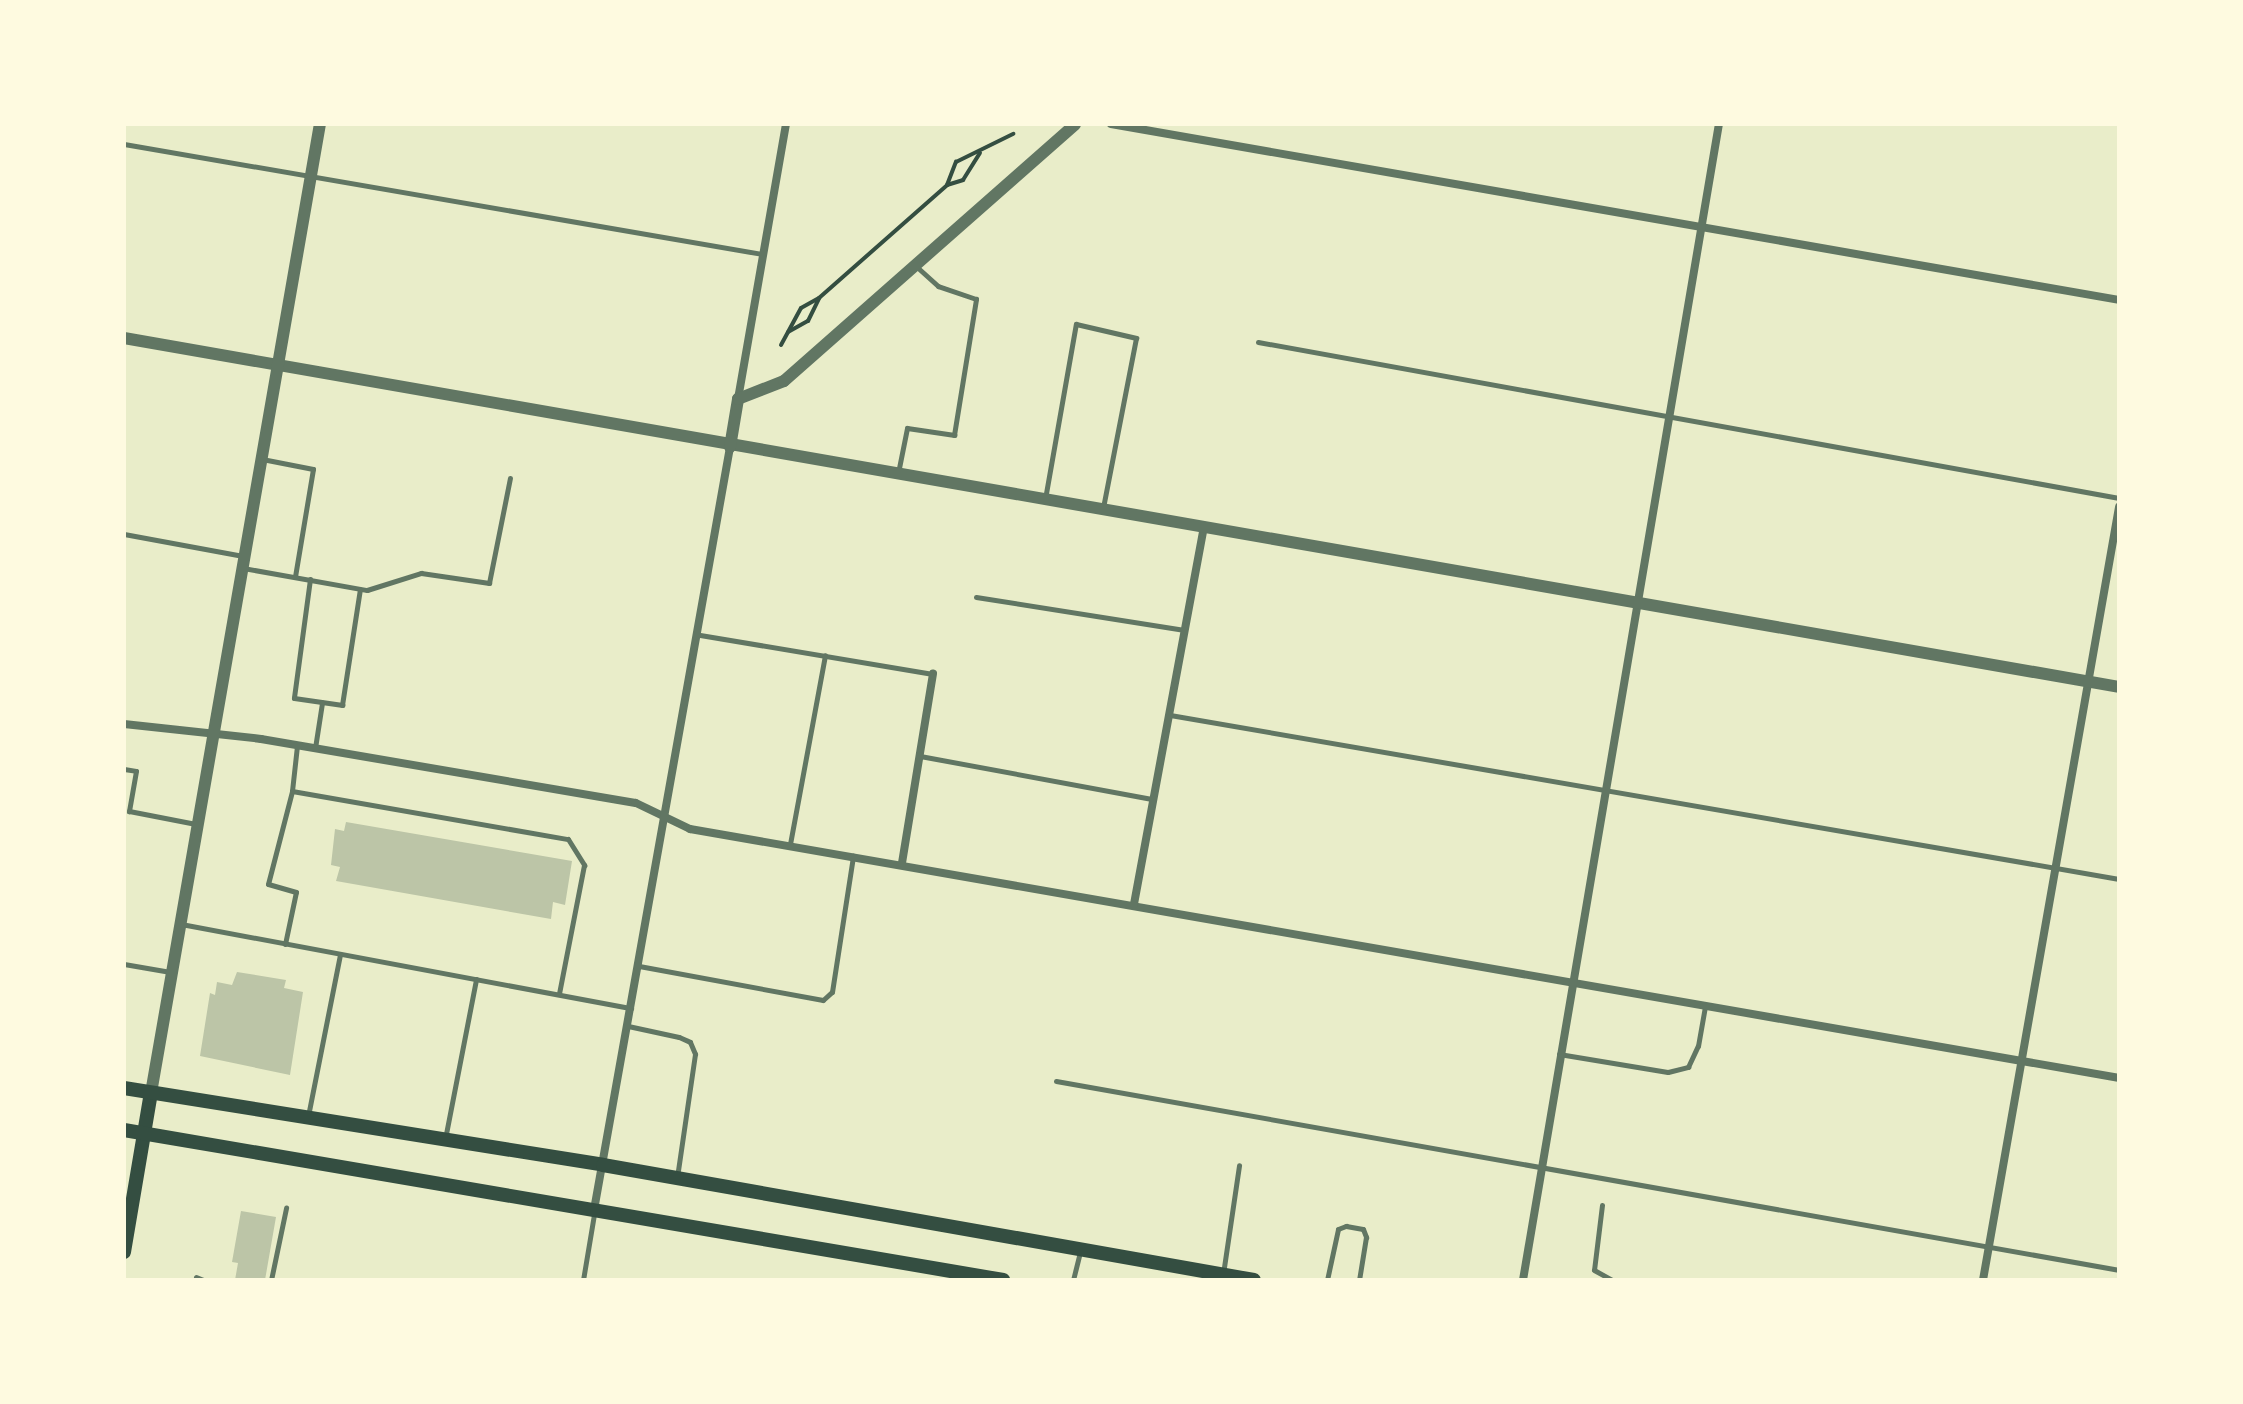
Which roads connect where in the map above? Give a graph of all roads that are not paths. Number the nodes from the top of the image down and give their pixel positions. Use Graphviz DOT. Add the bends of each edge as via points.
graph roads {
  1 [pos="320,124"];
  2 [pos="786,124"];
  3 [pos="1075,124"];
  4 [pos="1111,124"];
  5 [pos="1719,124"];
  6 [pos="124,144"];
  7 [pos="311,175"];
  8 [pos="1701,226"];
  9 [pos="763,255"];
  10 [pos="914,265"];
  11 [pos="2119,300"];
  12 [pos="124,338"];
  13 [pos="1258,342"];
  14 [pos="277,365"];
  15 [pos="738,399"];
  16 [pos="1667,416"];
  17 [pos="730,447"];
  18 [pos="261,459"];
  19 [pos="898,475"];
  20 [pos="510,478"];
  21 [pos="2119,498"];
  22 [pos="1045,500"];
  23 [pos="2119,507"];
  24 [pos="1103,509"];
  25 [pos="1204,527"];
  26 [pos="124,534"];
  27 [pos="243,562"];
  28 [pos="295,577"];
  29 [pos="310,579"];
  30 [pos="360,589"];
  31 [pos="976,597"];
  32 [pos="1634,602"];
  33 [pos="1184,630"];
  34 [pos="700,635"];
  35 [pos="825,655"];
  36 [pos="933,674"];
  37 [pos="2089,682"];
  38 [pos="2119,687"];
  39 [pos="322,703"];
  40 [pos="1168,715"];
  41 [pos="124,724"];
  42 [pos="213,735"];
  43 [pos="297,745"];
  44 [pos="315,748"];
  45 [pos="919,756"];
  46 [pos="124,769"];
  47 [pos="292,791"];
  48 [pos="1602,792"];
  49 [pos="1153,799"];
  50 [pos="665,818"];
  51 [pos="197,824"];
  52 [pos="790,844"];
  53 [pos="853,855"];
  54 [pos="902,863"];
  55 [pos="2056,867"];
  56 [pos="2119,879"];
  57 [pos="1134,904"];
  58 [pos="180,924"];
  59 [pos="285,944"];
  60 [pos="340,954"];
  61 [pos="124,964"];
  62 [pos="639,966"];
  63 [pos="172,972"];
  64 [pos="476,979"];
  65 [pos="1570,979"];
  66 [pos="559,994"];
  67 [pos="1705,1003"];
  68 [pos="631,1008"];
  69 [pos="628,1026"];
  70 [pos="1558,1054"];
  71 [pos="2023,1061"];
  72 [pos="2119,1078"];
  73 [pos="1056,1081"];
  74 [pos="124,1088"];
  75 [pos="151,1093"];
  76 [pos="307,1117"];
  77 [pos="124,1130"];
  78 [pos="144,1134"];
  79 [pos="445,1139"];
  80 [pos="603,1165"];
  81 [pos="1239,1165"];
  82 [pos="1540,1170"];
  83 [pos="677,1180"];
  84 [pos="1602,1205"];
  85 [pos="286,1208"];
  86 [pos="594,1210"];
  87 [pos="1989,1247"];
  88 [pos="1080,1250"];
  89 [pos="124,1252"];
  90 [pos="2119,1270"];
  91 [pos="1223,1275"];
  92 [pos="271,1280"];
  93 [pos="583,1280"];
  94 [pos="1003,1280"];
  95 [pos="1073,1280"];
  96 [pos="1254,1280"];
  97 [pos="1327,1280"];
  98 [pos="1359,1280"];
  99 [pos="1523,1280"];
  100 [pos="1612,1280"];
  101 [pos="1983,1280"];
  1 -- 7 [label="street"];
  2 -- 9 [label="street"];
  3 -- 10 [label="street"];
  4 -- 8 [label="street"];
  5 -- 8 [label="street"];
  6 -- 7 [label="lane"];
  7 -- 9 [label="lane"];
  7 -- 14 [label="street"];
  8 -- 11 [label="street"];
  8 -- 16 [label="street"];
  9 -- 15 [label="street"];
  10 -- 15 [label="street" via="784,381"];
  10 -- 19 [label="lane" via="938,286 976,299 954,435 907,428"];
  12 -- 14 [label="street"];
  13 -- 16 [label="lane"];
  14 -- 17 [label="street"];
  14 -- 18 [label="street"];
  15 -- 17 [label="street"];
  16 -- 21 [label="lane"];
  16 -- 32 [label="street"];
  17 -- 19 [label="street"];
  17 -- 34 [label="street"];
  18 -- 27 [label="street"];
  18 -- 28 [label="lane" via="313,469"];
  19 -- 22 [label="street"];
  20 -- 30 [label="lane" via="489,583 421,573 391,586"];
  22 -- 24 [label="street"];
  22 -- 24 [label="lane" via="1076,324 1136,338"];
  23 -- 37 [label="street"];
  24 -- 25 [label="street"];
  25 -- 32 [label="street"];
  25 -- 33 [label="street"];
  26 -- 27 [label="lane"];
  27 -- 28 [label="lane"];
  27 -- 42 [label="street"];
  28 -- 29 [label="lane"];
  29 -- 30 [label="lane"];
  29 -- 39 [label="lane" via="294,698"];
  30 -- 39 [label="lane" via="342,705"];
  31 -- 33 [label="lane"];
  32 -- 37 [label="street"];
  32 -- 48 [label="street"];
  33 -- 40 [label="street"];
  34 -- 35 [label="lane"];
  34 -- 50 [label="street"];
  35 -- 36 [label="lane"];
  35 -- 52 [label="lane"];
  36 -- 45 [label="street"];
  37 -- 38 [label="street"];
  37 -- 55 [label="street"];
  39 -- 44 [label="lane"];
  40 -- 48 [label="lane"];
  40 -- 49 [label="street"];
  41 -- 42 [label="street"];
  42 -- 43 [label="street"];
  42 -- 51 [label="street"];
  43 -- 44 [label="street"];
  43 -- 47 [label="lane"];
  44 -- 50 [label="street" via="636,803"];
  45 -- 49 [label="lane"];
  45 -- 54 [label="street"];
  46 -- 51 [label="lane" via="136,771 129,811"];
  47 -- 59 [label="lane" via="268,884 296,892"];
  47 -- 66 [label="lane" via="568,839 584,865"];
  48 -- 55 [label="lane"];
  48 -- 65 [label="street"];
  49 -- 57 [label="street"];
  50 -- 52 [label="street" via="690,829"];
  50 -- 62 [label="street"];
  51 -- 58 [label="street"];
  52 -- 53 [label="street"];
  53 -- 54 [label="street"];
  53 -- 62 [label="lane" via="832,992 823,1000"];
  54 -- 57 [label="street"];
  55 -- 56 [label="lane"];
  55 -- 71 [label="street"];
  57 -- 65 [label="street"];
  58 -- 59 [label="lane"];
  58 -- 63 [label="street"];
  59 -- 60 [label="lane"];
  60 -- 64 [label="lane"];
  60 -- 76 [label="lane"];
  61 -- 63 [label="lane"];
  62 -- 68 [label="street"];
  63 -- 75 [label="street"];
  64 -- 66 [label="lane"];
  64 -- 79 [label="lane"];
  65 -- 67 [label="street"];
  65 -- 70 [label="street"];
  66 -- 68 [label="lane"];
  67 -- 70 [label="lane" via="1698,1046 1688,1067 1668,1072"];
  67 -- 71 [label="street"];
  68 -- 69 [label="street"];
  69 -- 80 [label="street"];
  69 -- 83 [label="lane" via="679,1037 690,1042 695,1054"];
  70 -- 82 [label="street"];
  71 -- 72 [label="street"];
  71 -- 87 [label="street"];
  73 -- 82 [label="lane"];
  74 -- 75 [label="main road"];
  75 -- 76 [label="main road"];
  75 -- 78 [label="main road"];
  76 -- 79 [label="main road"];
  77 -- 78 [label="main road"];
  78 -- 86 [label="main road"];
  78 -- 89 [label="main road"];
  79 -- 80 [label="main road"];
  80 -- 83 [label="main road"];
  80 -- 86 [label="street"];
  81 -- 91 [label="lane"];
  82 -- 87 [label="lane"];
  82 -- 99 [label="street"];
  83 -- 88 [label="main road"];
  84 -- 100 [label="lane" via="1594,1270"];
  85 -- 92 [label="lane"];
  86 -- 93 [label="lane"];
  86 -- 94 [label="main road"];
  87 -- 90 [label="lane"];
  87 -- 101 [label="street"];
  88 -- 91 [label="main road"];
  88 -- 95 [label="lane"];
  91 -- 96 [label="main road"];
  97 -- 98 [label="lane" via="1338,1229 1346,1226 1363,1229 1366,1237"];
}
